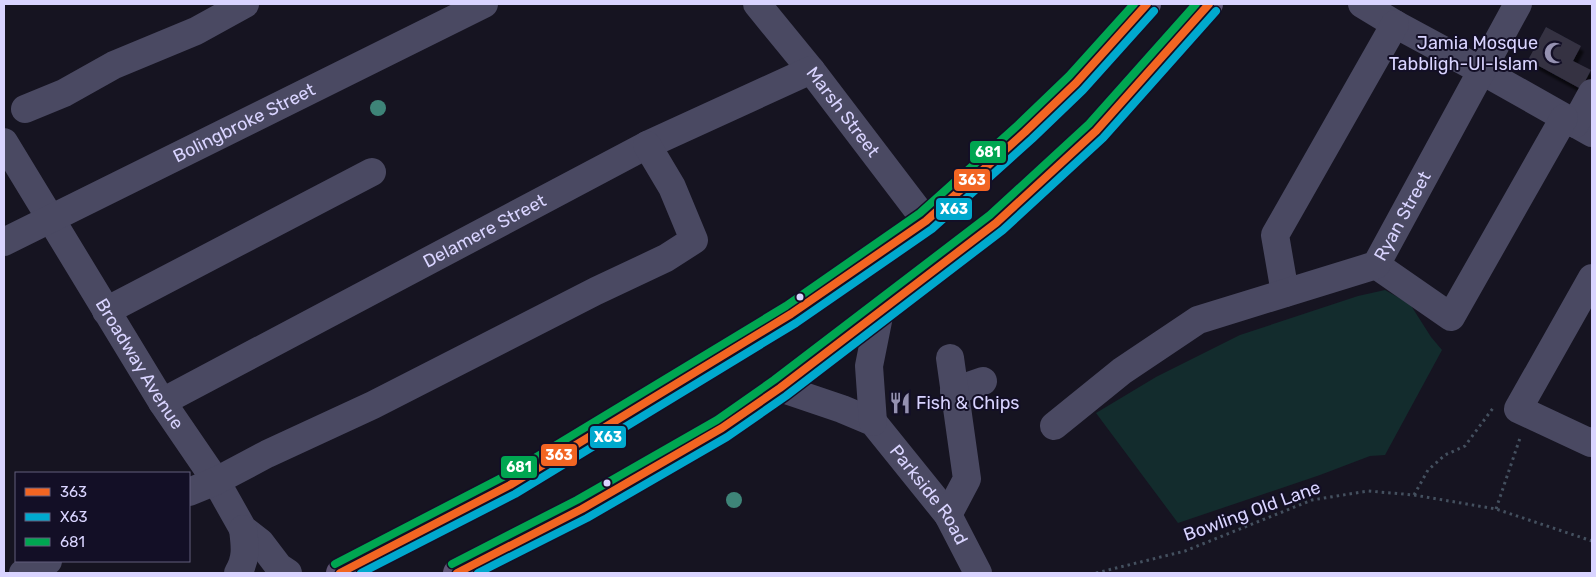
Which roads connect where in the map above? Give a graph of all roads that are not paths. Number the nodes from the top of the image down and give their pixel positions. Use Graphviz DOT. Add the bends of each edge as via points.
graph roads {
  1 [pos="245,4"];
  2 [pos="484,4"];
  3 [pos="757,4"];
  4 [pos="1147,4"];
  5 [pos="1209,4"];
  6 [pos="1362,4"];
  7 [pos="1518,4"];
  8 [pos="1395,24"];
  9 [pos="811,70"];
  10 [pos="1482,71"];
  11 [pos="1592,93"];
  12 [pos="25,109"];
  13 [pos="1577,125"];
  14 [pos="4,142"];
  15 [pos="647,145"];
  16 [pos="372,172"];
  17 [pos="51,219"];
  18 [pos="926,221"];
  19 [pos="4,242"];
  20 [pos="1376,265"];
  21 [pos="1592,278"];
  22 [pos="1285,293"];
  23 [pos="106,311"];
  24 [pos="880,311"];
  25 [pos="950,358"];
  26 [pos="983,381"];
  27 [pos="780,388"];
  28 [pos="954,391"];
  29 [pos="162,402"];
  30 [pos="873,422"];
  31 [pos="1054,426"];
  32 [pos="1592,441"];
  33 [pos="216,481"];
  34 [pos="190,492"];
  35 [pos="948,515"];
  36 [pos="243,529"];
  37 [pos="46,562"];
  38 [pos="278,571"];
  39 [pos="24,573"];
  40 [pos="238,573"];
  41 [pos="340,573"];
  42 [pos="457,573"];
  43 [pos="978,573"];
  1 -- 12 [label="street" via="196,31 114,65 64,93"];
  2 -- 17 [label="street, Bolingbroke Street"];
  3 -- 9 [label="street, Marsh Street"];
  4 -- 18 [label="main road" via="1076,83"];
  5 -- 24 [label="main road" via="1096,131 996,223"];
  6 -- 8 [label="street"];
  7 -- 10 [label="street, Ryan Street"];
  8 -- 10 [label="street"];
  8 -- 22 [label="street" via="1275,235"];
  9 -- 15 [label="street, Delamere Street"];
  9 -- 18 [label="street, Marsh Street"];
  10 -- 13 [label="street"];
  10 -- 20 [label="street, Ryan Street"];
  11 -- 13 [label="street"];
  13 -- 20 [label="street" via="1451,317"];
  14 -- 17 [label="street, Broadway Avenue"];
  15 -- 29 [label="street, Delamere Street"];
  15 -- 33 [label="street" via="672,187 694,240 666,258"];
  16 -- 23 [label="street"];
  17 -- 19 [label="street, Bolingbroke Street"];
  17 -- 23 [label="street, Broadway Avenue"];
  18 -- 41 [label="main road" via="791,314 510,485"];
  20 -- 22 [label="street, Ryan Street"];
  21 -- 32 [label="street" via="1523,411"];
  22 -- 31 [label="street, Ryan Street" via="1198,320 1122,370"];
  23 -- 29 [label="street, Broadway Avenue"];
  24 -- 27 [label="main road"];
  24 -- 30 [label="street" via="869,366"];
  25 -- 28 [label="street"];
  26 -- 28 [label="street"];
  27 -- 30 [label="street, Parkside Road"];
  27 -- 42 [label="main road" via="722,428 582,509"];
  28 -- 35 [label="street" via="967,479"];
  29 -- 33 [label="street, Broadway Avenue"];
  30 -- 35 [label="street, Parkside Road"];
  33 -- 34 [label="street"];
  33 -- 36 [label="street, Broadway Avenue"];
  35 -- 43 [label="street, Parkside Road"];
  36 -- 38 [label="street, Broadway Avenue" via="260,542"];
  36 -- 40 [label="street" via="246,550"];
  37 -- 39 [label="street"];
}
